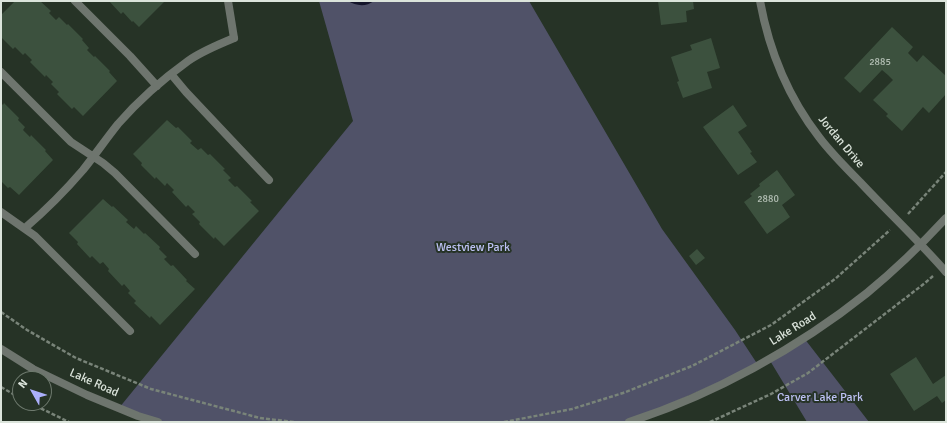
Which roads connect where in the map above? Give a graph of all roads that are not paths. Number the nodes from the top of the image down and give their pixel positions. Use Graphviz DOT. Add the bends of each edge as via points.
graph roads {
  1 [pos="75,1"];
  2 [pos="228,1"];
  3 [pos="760,1"];
  4 [pos="1,72"];
  5 [pos="171,74"];
  6 [pos="157,86"];
  7 [pos="93,156"];
  8 [pos="269,180"];
  9 [pos="1,212"];
  10 [pos="946,218"];
  11 [pos="25,228"];
  12 [pos="921,245"];
  13 [pos="195,254"];
  14 [pos="944,270"];
  15 [pos="130,331"];
  16 [pos="1,349"];
  17 [pos="158,422"];
  18 [pos="629,422"];
  1 -- 6 [label="street"];
  2 -- 5 [label="street" via="234,38 188,60"];
  3 -- 12 [label="street, Jordan Drive" via="775,58 792,95 809,123 840,161"];
  4 -- 7 [label="street" via="71,142"];
  5 -- 6 [label="street"];
  5 -- 8 [label="street"];
  6 -- 7 [label="street" via="123,119"];
  7 -- 11 [label="street" via="60,196"];
  7 -- 13 [label="street" via="115,173"];
  9 -- 11 [label="street"];
  10 -- 12 [label="street, Lake Road"];
  11 -- 15 [label="street"];
  12 -- 14 [label="street, Jordan Drive"];
  12 -- 18 [label="street, Lake Road" via="867,293 804,338 742,374 687,400"];
  16 -- 17 [label="street, Lake Road" via="33,369 87,395"];
}
